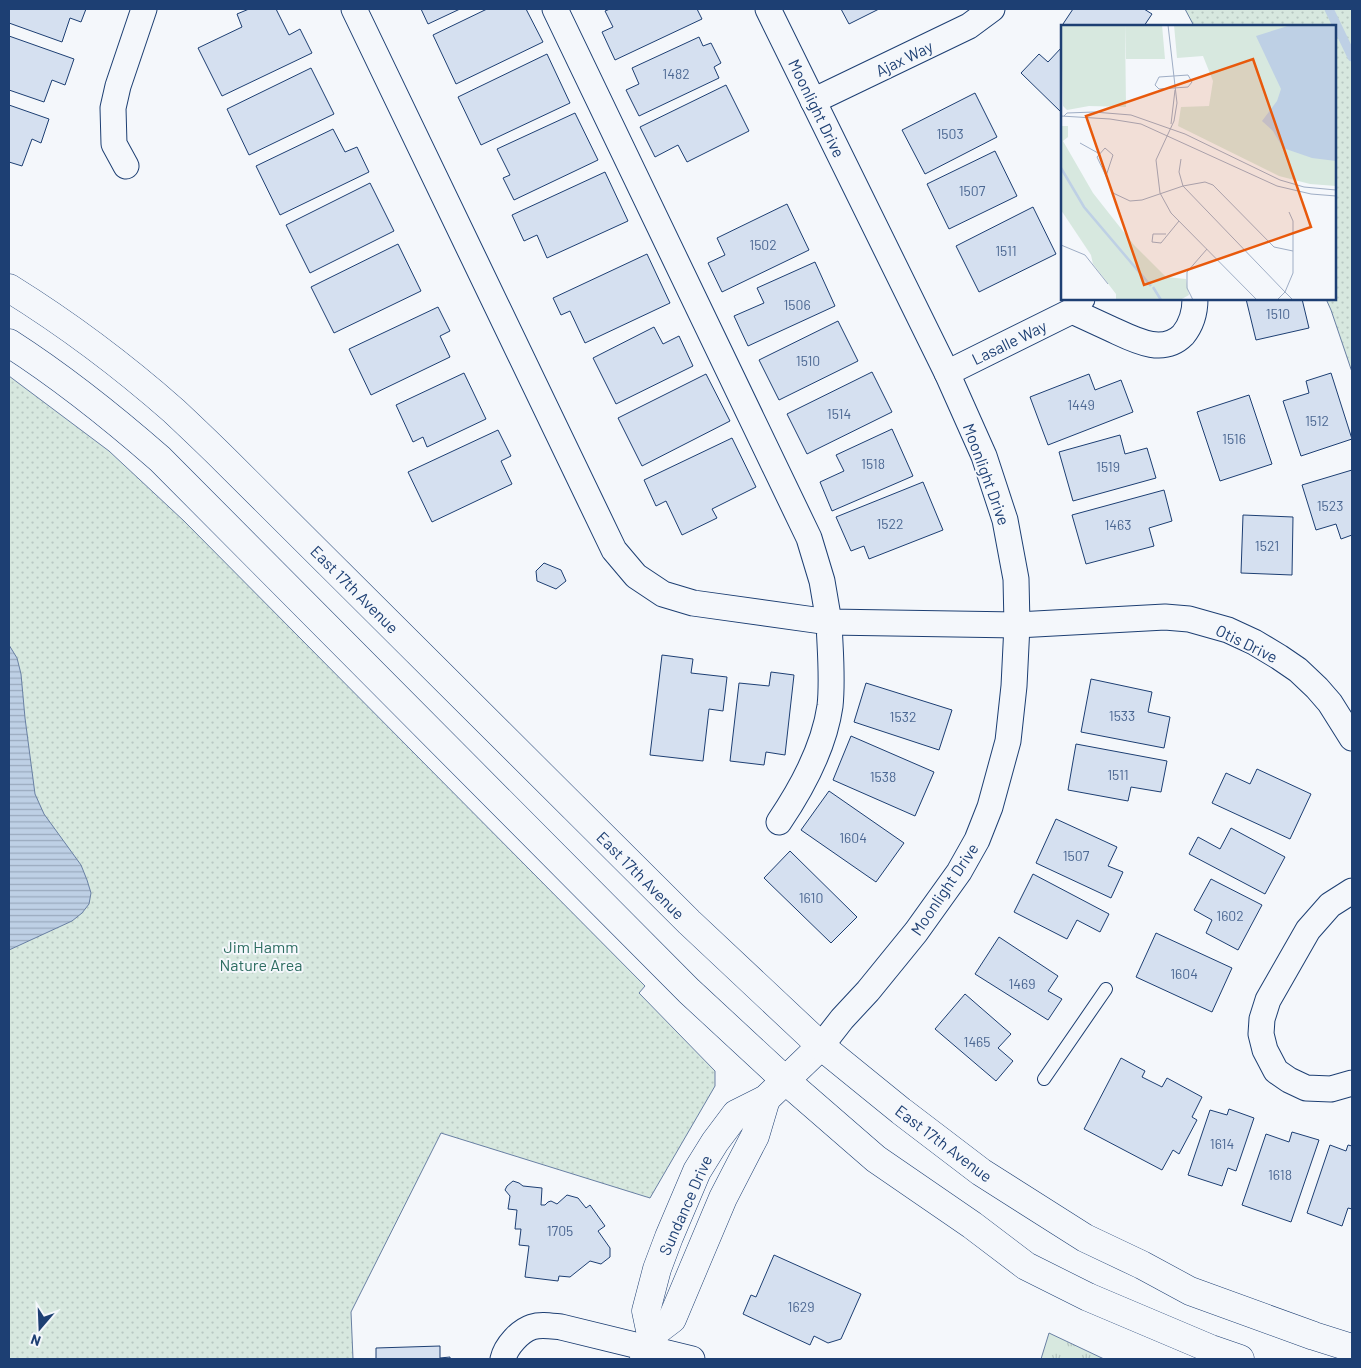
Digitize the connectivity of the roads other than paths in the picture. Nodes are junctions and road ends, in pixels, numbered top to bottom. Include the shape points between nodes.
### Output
1 (144, 9) edge
2 (354, 9) edge
3 (555, 9) edge
4 (768, 9) edge
5 (992, 9) edge
6 (814, 101) junction
7 (126, 166) dead end
8 (9, 288) edge
9 (1194, 300) edge
10 (1077, 305) edge
11 (9, 343) edge
12 (947, 373) junction
13 (829, 622) junction
14 (1017, 625) junction
15 (1352, 738) edge
16 (779, 822) dead end
17 (1352, 891) edge
18 (1106, 989) dead end
19 (821, 1046) junction
20 (1044, 1079) dead end
21 (785, 1080) junction
22 (1352, 1083) edge
23 (647, 1347) edge
24 (1352, 1348) edge
25 (503, 1359) edge
26 (692, 1359) edge
27 (1240, 1359) edge

1 - 7 street via 113,108 114,144
2 - 13 street, Otis Drive via 614,550 636,576 663,594 693,602
3 - 13 street via 809,538 822,581
4 - 6 street, Moonlight Drive
5 - 6 street, Ajax Way via 969,26
6 - 12 street, Moonlight Drive
8 - 19 main road, East 17th Avenue via 144,385 180,417 689,922
9 - 10 street via 1194,314 1185,332 1175,341 1161,345 1132,339
10 - 12 street, Lasalle Way
11 - 21 main road via 110,416 160,459 689,991
12 - 14 street, Moonlight Drive via 984,456 1006,520 1016,579
13 - 14 street, Otis Drive
13 - 16 street via 830,707 812,763 799,792
14 - 15 street, Otis Drive via 1165,617 1214,625 1254,642 1298,670 1330,703
14 - 19 street, Moonlight Drive via 1008,741 990,807 977,840 959,872 916,932
17 - 22 street via 1330,905 1308,930 1268,1000 1261,1034 1264,1050 1276,1071 1289,1080 1306,1088 1331,1089
18 - 20 lane
19 - 21 main road, Sundance Drive
19 - 24 main road, East 17th Avenue via 981,1172 1085,1238 1190,1291
21 - 23 main road, Sundance Drive via 766,1100 736,1114 697,1171 657,1269 646,1311
21 - 27 main road via 876,1159 1026,1266 1088,1298
23 - 25 street via 560,1327 540,1326 531,1327 512,1342
23 - 26 street

